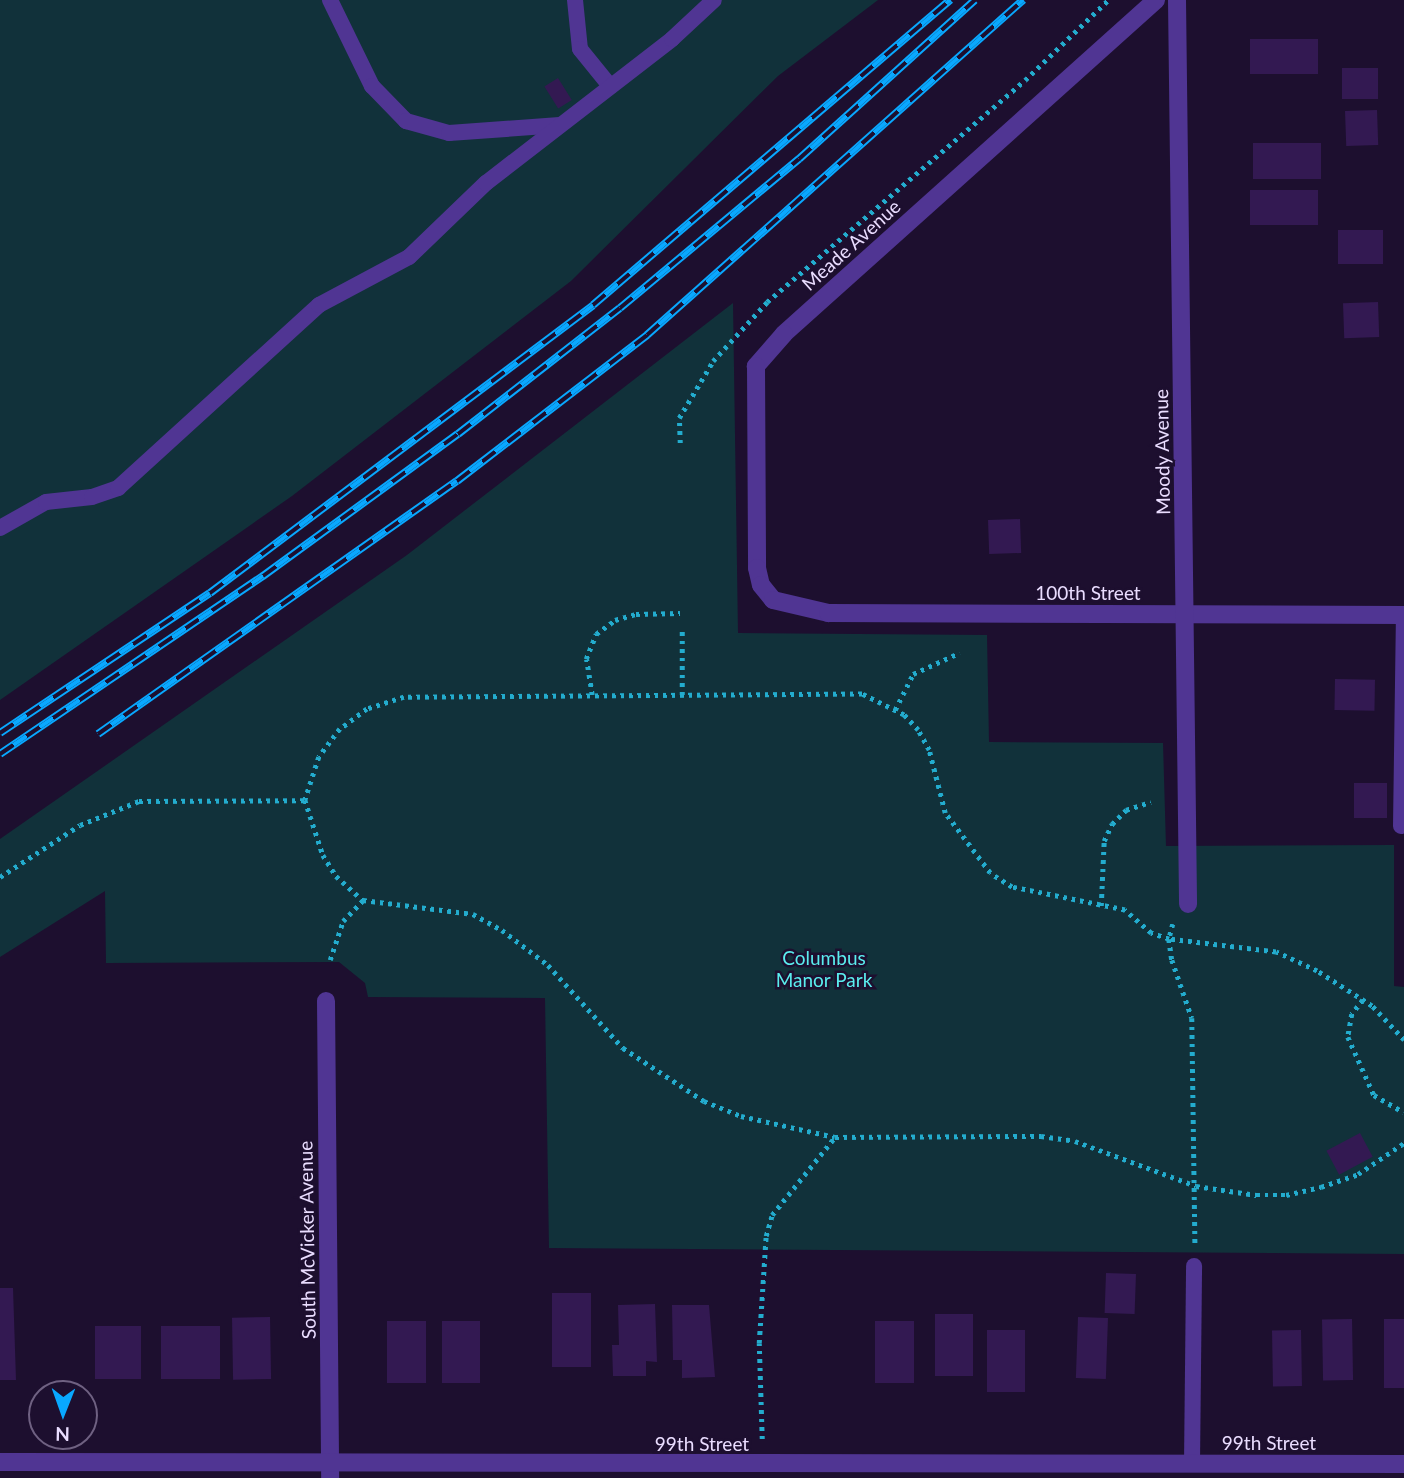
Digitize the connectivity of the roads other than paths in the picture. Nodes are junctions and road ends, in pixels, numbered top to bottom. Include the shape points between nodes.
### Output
1 (330, 0) edge
2 (575, 0) edge
3 (714, 0) edge
4 (1156, 0) edge
5 (1177, 0) edge
6 (610, 86) junction
7 (560, 125) junction
8 (0, 528) edge
9 (773, 600) joint
10 (1185, 614) junction
11 (1404, 615) edge
12 (1401, 827) dead end
13 (1188, 904) dead end
14 (326, 1001) dead end
15 (1194, 1266) dead end
16 (0, 1462) edge
17 (1404, 1464) edge
18 (763, 1471) edge
19 (1192, 1471) edge
20 (330, 1472) edge

1 - 7 lane via 372,86 406,121 449,133
2 - 6 lane via 580,49
3 - 6 lane
4 - 9 street, Meade Avenue via 785,334 756,366 757,568
5 - 10 street, Moody Avenue
6 - 7 lane
7 - 8 lane via 486,183 409,257 319,305 118,488 92,497 46,502
9 - 10 street, 100th Street via 828,613
10 - 11 street, 100th Street
10 - 13 street, Moody Avenue
11 - 12 lane
14 - 20 street, South McVicker Avenue
15 - 19 lane
16 - 20 street, 99th Street
17 - 19 street, 99th Street
18 - 19 street, 99th Street
18 - 20 street, 99th Street

